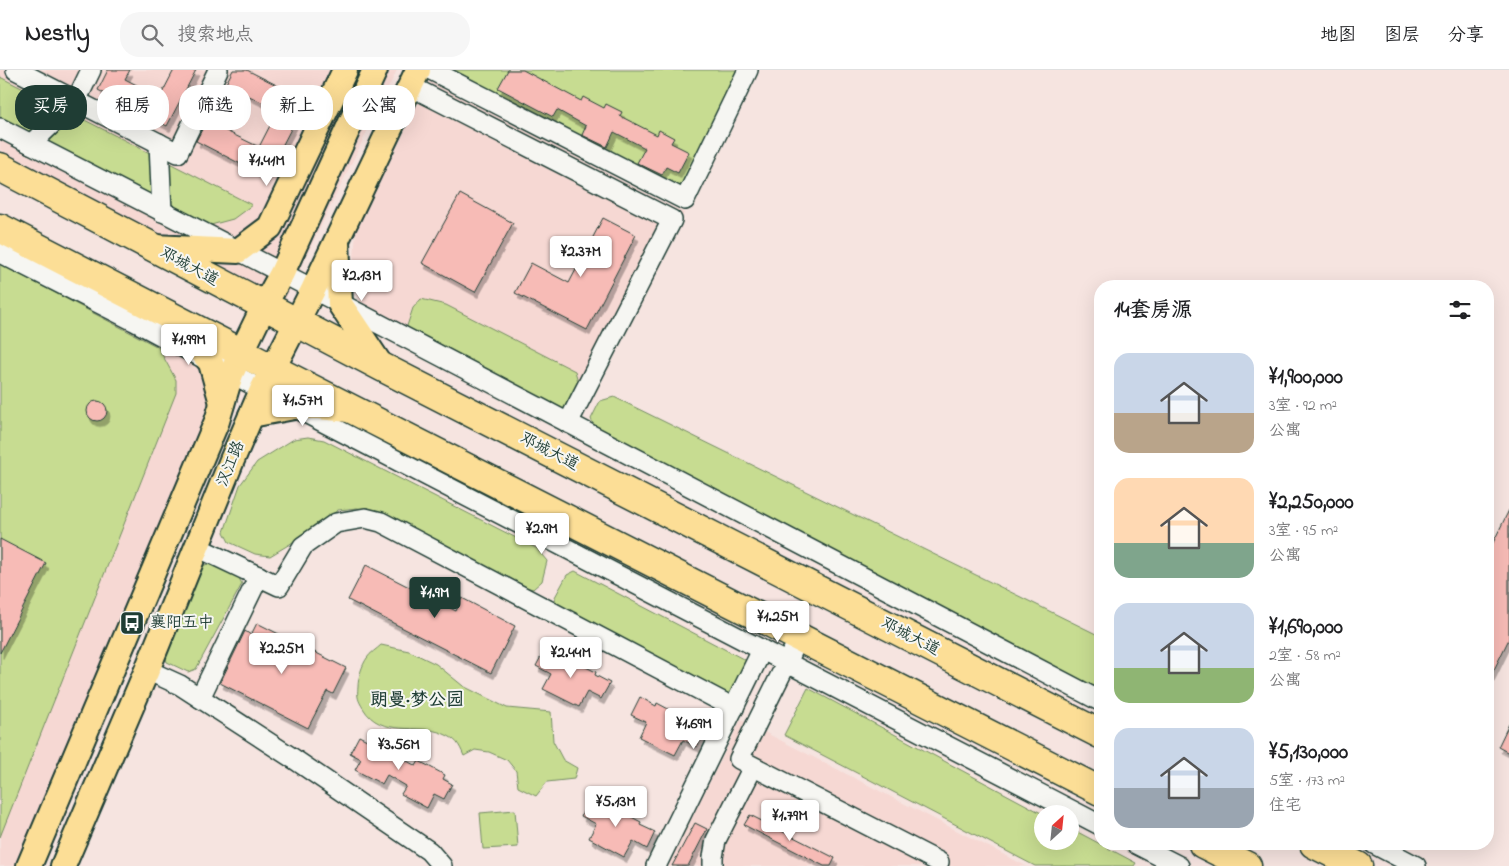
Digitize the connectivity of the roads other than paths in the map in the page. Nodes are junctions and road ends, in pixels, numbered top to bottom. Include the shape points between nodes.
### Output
1 (16, 70) edge
2 (92, 70) edge
3 (218, 70) edge
4 (345, 70) edge
5 (375, 70) edge
6 (431, 70) edge
7 (748, 70) edge
8 (414, 78) edge
9 (45, 85) edge
10 (84, 85) edge
11 (87, 107) edge
12 (0, 128) edge
13 (46, 130) edge
14 (159, 143) junction
15 (31, 144) junction
16 (0, 167) edge
17 (162, 212) junction
18 (0, 228) edge
19 (337, 240) junction
20 (151, 247) junction
21 (238, 251) junction
22 (0, 253) edge
23 (282, 273) junction
24 (313, 290) junction
25 (340, 304) junction
26 (264, 306) junction
27 (157, 317) junction
28 (296, 322) junction
29 (228, 363) junction
30 (382, 367) junction
31 (267, 380) junction
32 (294, 407) junction
33 (355, 411) junction
34 (251, 415) junction
35 (568, 423) junction
36 (197, 547) junction
37 (259, 576) junction
38 (799, 638) junction
39 (762, 650) junction
40 (787, 663) junction
41 (147, 670) junction
42 (200, 698) junction
43 (1094, 698) edge
44 (734, 708) junction
45 (1094, 731) edge
46 (753, 767) junction
47 (1094, 788) edge
48 (1094, 822) edge
49 (1148, 850) edge
50 (1215, 850) edge
51 (1326, 850) edge
52 (1385, 850) edge
53 (938, 862) dead end
54 (29, 866) edge
55 (63, 866) edge
56 (442, 866) edge
57 (656, 866) edge
58 (713, 866) edge
59 (1179, 866) edge
60 (1247, 866) edge
61 (1358, 866) edge
62 (1416, 866) edge

1 - 9 street
2 - 10 street
3 - 14 street via 178,153
4 - 21 main road via 270,227
5 - 23 main road, 汉江路
6 - 7 street via 685,200
8 - 19 main road, 汉江路
8 - 35 street via 672,220
11 - 14 street
12 - 15 street
13 - 15 street
14 - 17 street
15 - 17 street
16 - 20 highway, 邓城大道
17 - 21 street
18 - 27 highway
19 - 24 main road, 汉江路
19 - 25 main road
20 - 21 main road
20 - 26 highway, 邓城大道
21 - 23 street
22 - 27 street
23 - 24 street
23 - 26 main road, 汉江路
24 - 25 street
24 - 28 main road, 汉江路
25 - 30 main road
25 - 35 street
26 - 28 highway, 邓城大道
26 - 29 main road, 汉江路
27 - 29 highway
28 - 30 highway, 邓城大道
28 - 31 main road, 汉江路
29 - 31 highway
29 - 54 main road, 汉江路 via 217,420
30 - 45 highway, 邓城大道
31 - 32 street
31 - 33 highway
31 - 34 main road, 汉江路
32 - 33 main road
32 - 34 main road
32 - 39 street
33 - 38 highway
34 - 36 main road, 汉江路
35 - 43 street
36 - 37 street
36 - 41 main road, 汉江路
37 - 42 street
37 - 44 street via 279,586 304,546 336,523 365,518 381,522
38 - 40 street
38 - 47 highway
39 - 40 street
39 - 44 street
40 - 46 street via 738,759
40 - 48 street
41 - 42 street
41 - 55 main road, 汉江路
42 - 56 street via 428,851
44 - 57 street
46 - 53 street
46 - 58 street via 716,840
49 - 59 street
50 - 60 highway
51 - 61 highway
52 - 62 street

